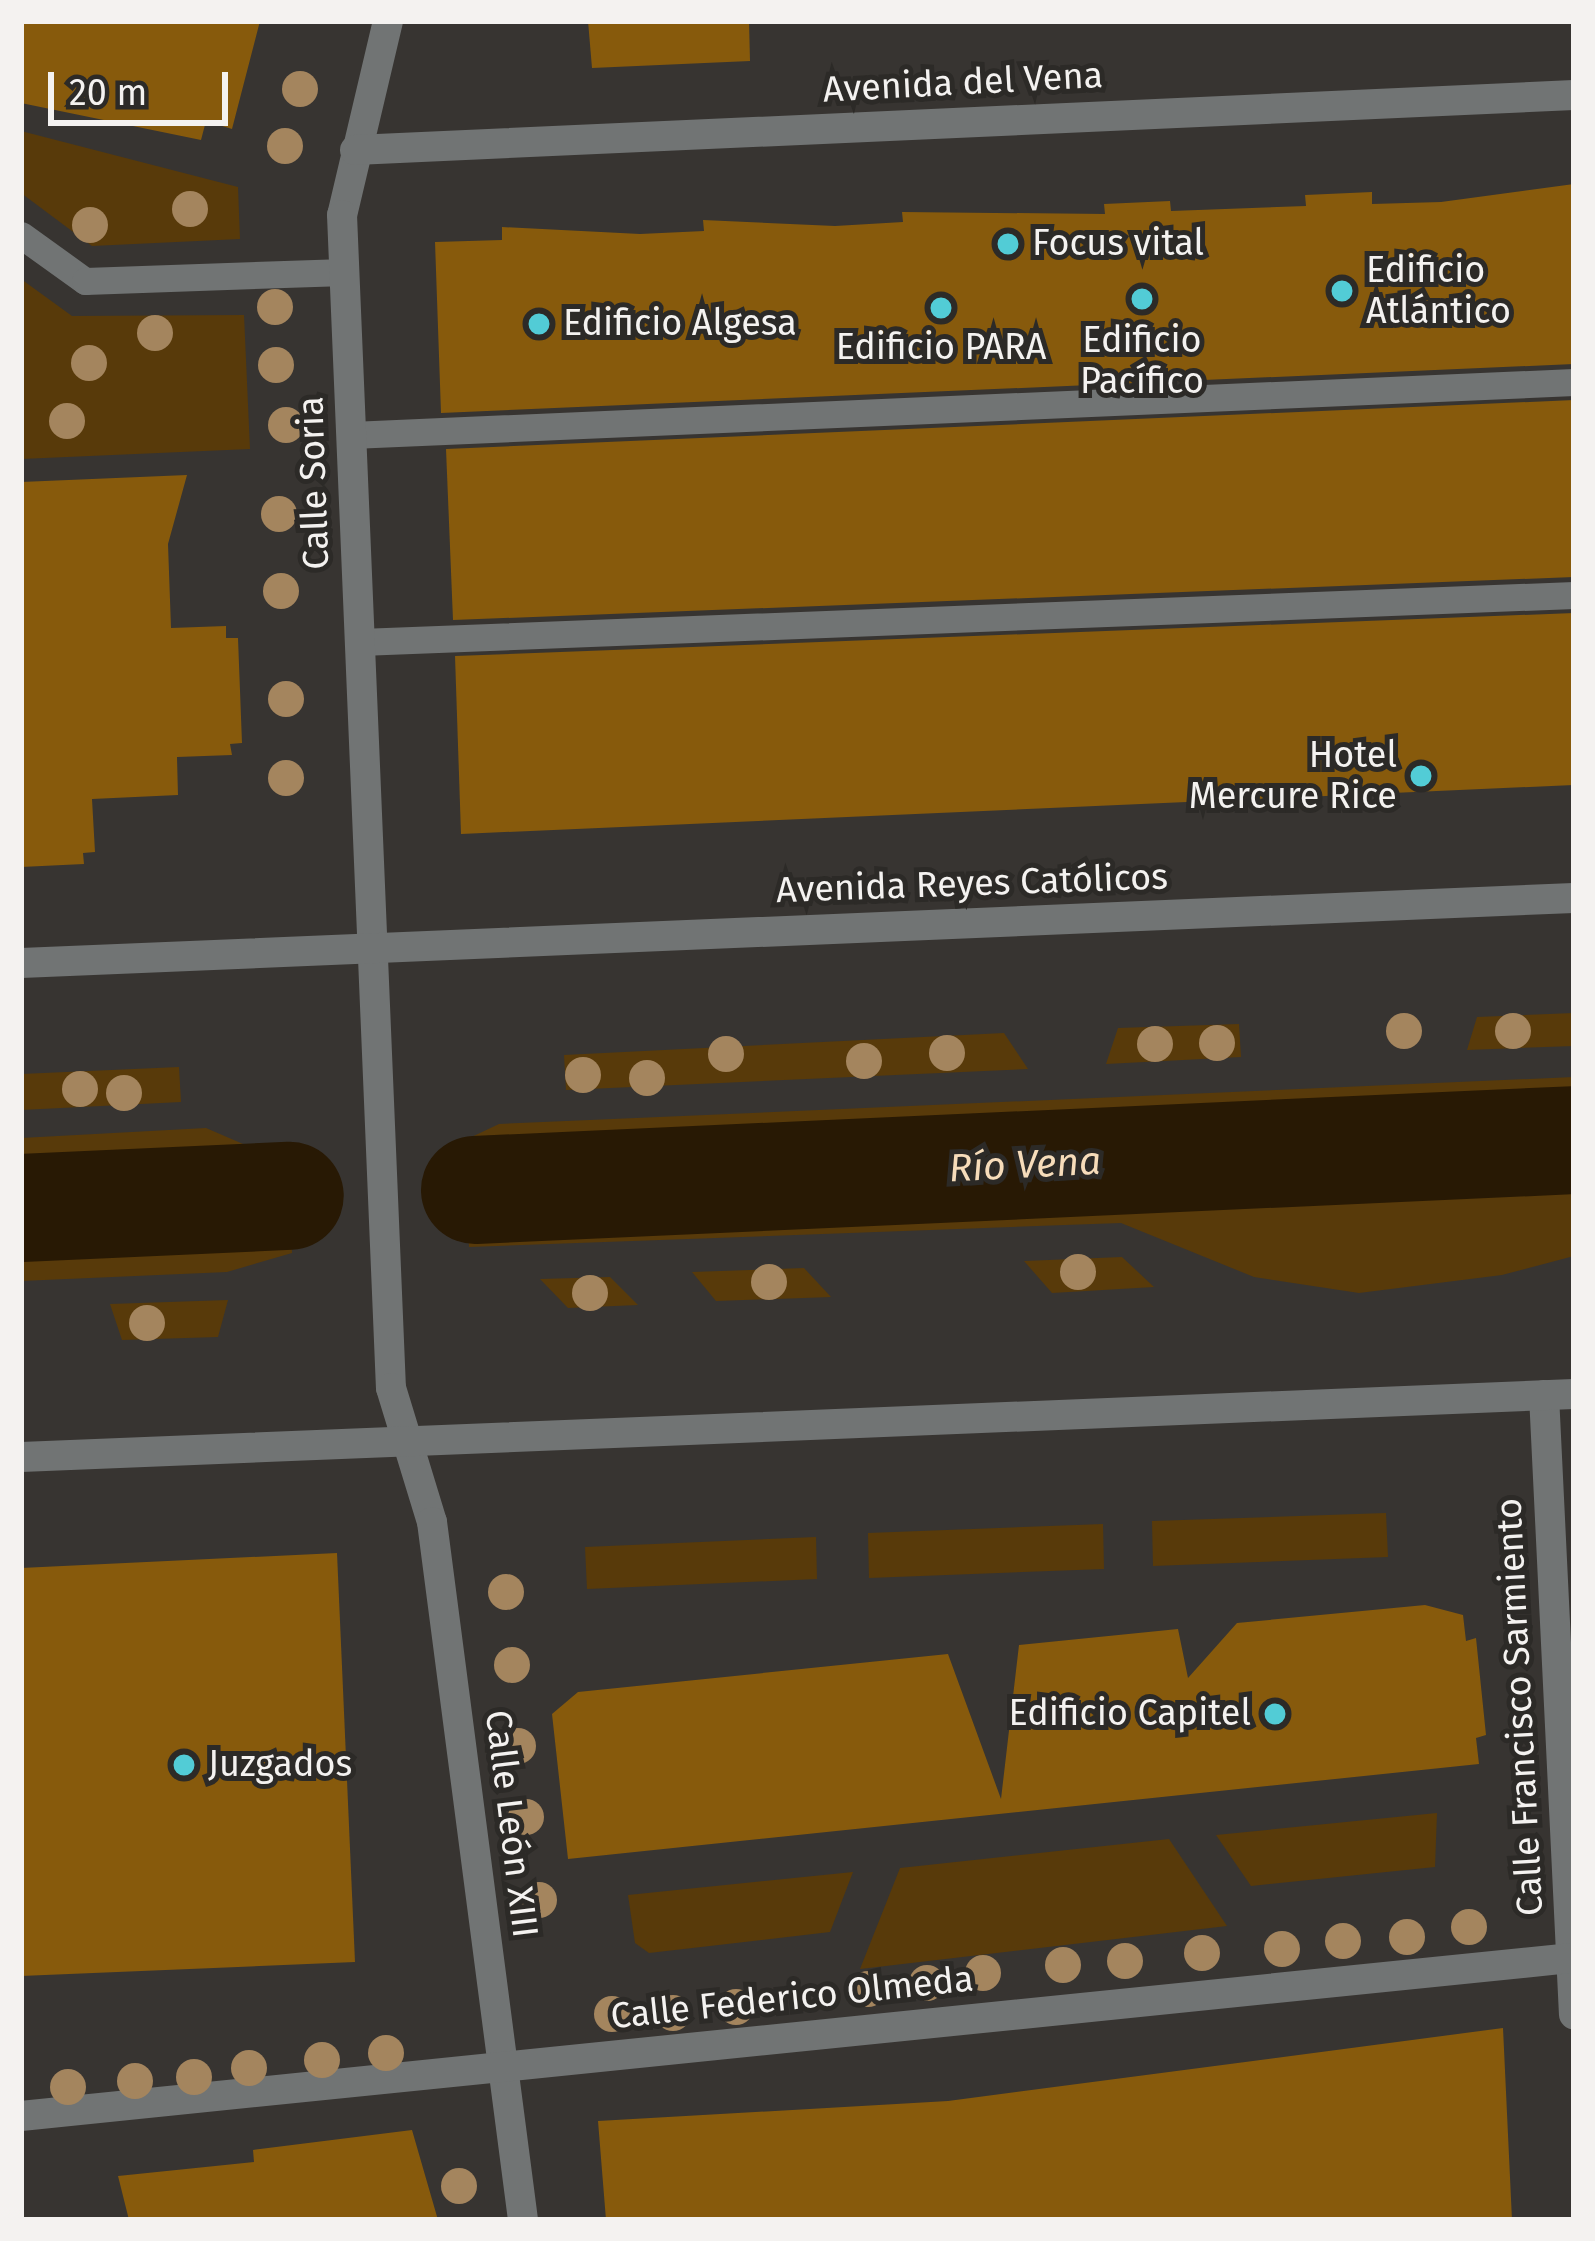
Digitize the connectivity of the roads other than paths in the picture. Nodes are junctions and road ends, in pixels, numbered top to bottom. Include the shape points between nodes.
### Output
1 (388, 21) edge
2 (1574, 94) edge
3 (355, 150) junction
4 (21, 235) edge
5 (345, 272) junction
6 (1574, 382) edge
7 (351, 435) junction
8 (1574, 595) edge
9 (360, 642) junction
10 (1574, 898) edge
11 (373, 948) junction
12 (21, 963) edge
13 (1559, 1394) edge
14 (414, 1440) junction
15 (21, 1457) edge
16 (1572, 1958) edge
17 (1574, 2014) edge
18 (503, 2067) junction
19 (21, 2116) edge
20 (524, 2220) edge

1 - 3 street, Calle Soria
2 - 3 street, Avenida del Vena
3 - 5 street, Calle Soria via 344,200
4 - 5 lane via 85,281
5 - 7 street, Calle Soria
6 - 7 lane
7 - 9 street, Calle Soria
8 - 9 lane
9 - 11 street, Calle Soria
10 - 11 street, Avenida Reyes Católicos
11 - 12 street, Avenida Reyes Católicos
11 - 14 street via 391,1388
13 - 14 street
13 - 16 street, Calle Francisco Sarmiento
14 - 15 street
14 - 18 street, Calle León XIII
16 - 17 street, Calle Francisco Sarmiento
16 - 18 street, Calle Federico Olmeda
18 - 19 street, Calle Federico Olmeda
18 - 20 street, Calle León XIII

